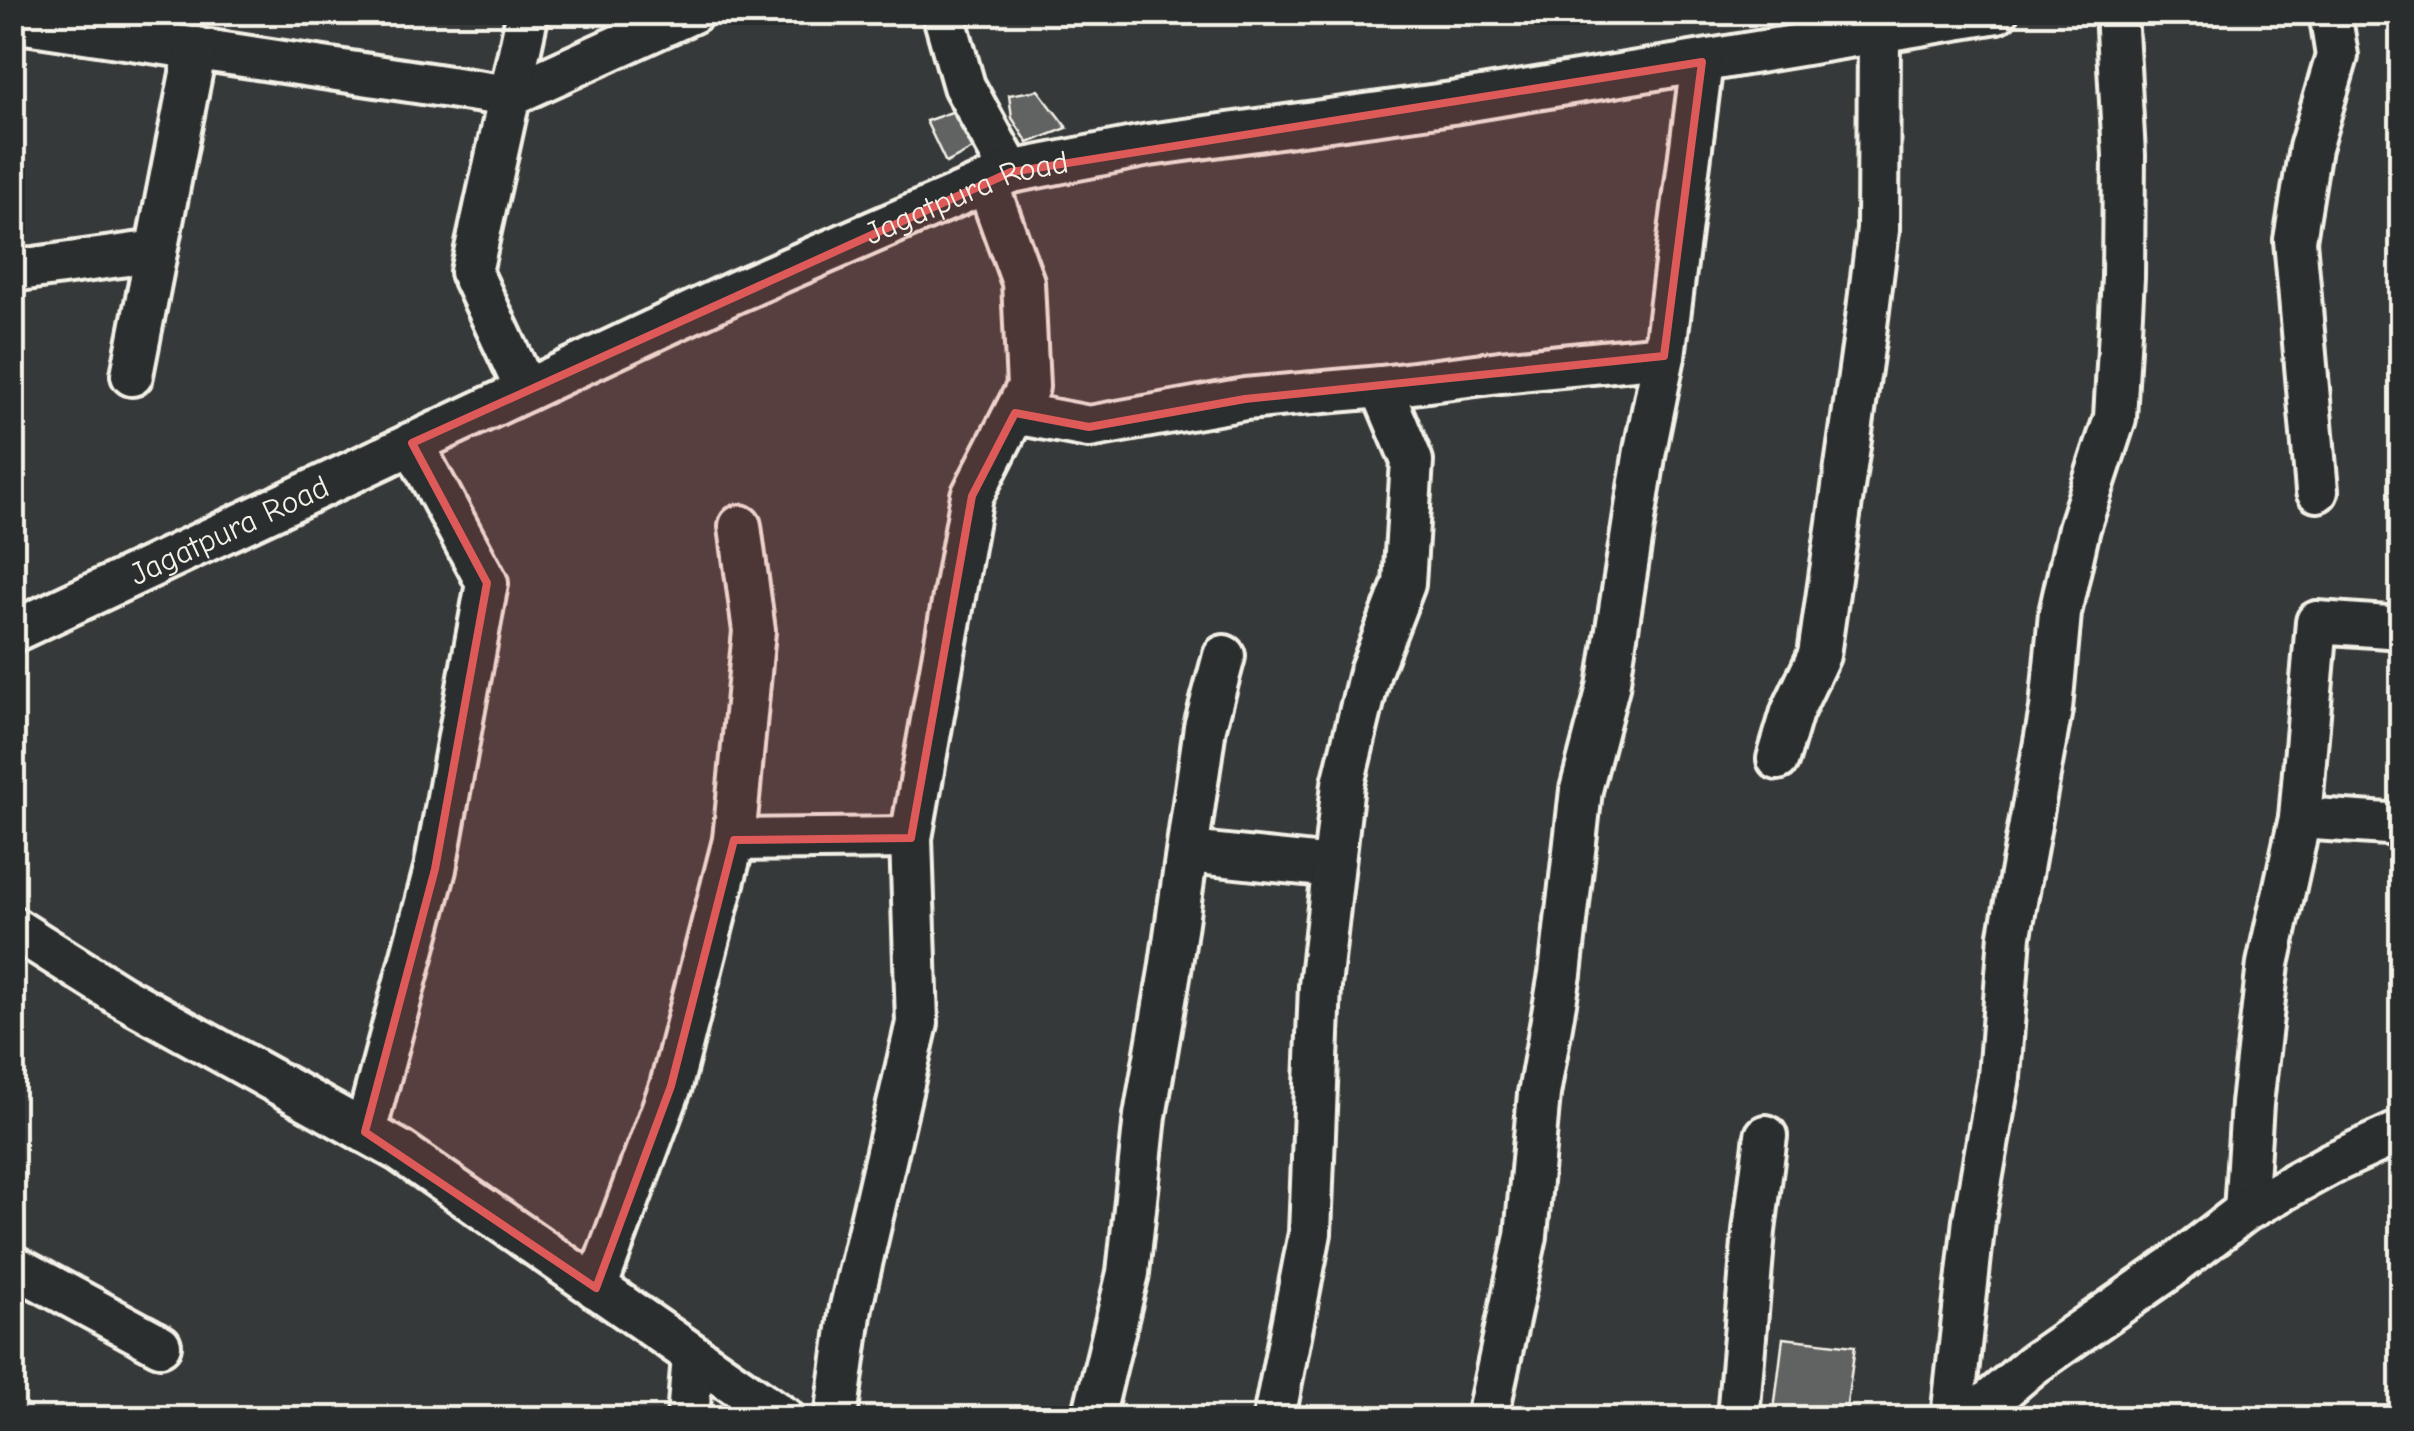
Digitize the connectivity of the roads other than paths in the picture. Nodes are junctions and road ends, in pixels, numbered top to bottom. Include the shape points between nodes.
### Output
1 (528, 12) edge
2 (694, 12) edge
3 (943, 12) edge
4 (1997, 12) edge
5 (2116, 12) edge
6 (2330, 12) edge
7 (12, 21) edge
8 (1879, 32) junction
9 (196, 48) junction
10 (1702, 62) junction
11 (509, 96) junction
12 (999, 178) junction
13 (156, 250) junction
14 (12, 270) edge
15 (1664, 356) junction
16 (132, 375) dead end
17 (1381, 387) junction
18 (526, 390) junction
19 (1015, 413) junction
20 (412, 444) junction
21 (2317, 491) dead end
22 (740, 526) dead end
23 (2402, 628) edge
24 (12, 632) edge
25 (1224, 656) dead end
26 (1778, 759) dead end
27 (2300, 818) junction
28 (2402, 825) edge
29 (911, 838) junction
30 (734, 840) junction
31 (1188, 852) junction
32 (1333, 866) junction
33 (12, 926) edge
34 (2402, 1131) edge
35 (366, 1132) junction
36 (1766, 1136) dead end
37 (2244, 1212) junction
38 (12, 1265) edge
39 (596, 1288) junction
40 (160, 1345) dead end
41 (693, 1356) junction
42 (688, 1418) edge
43 (784, 1418) edge
44 (836, 1418) edge
45 (1093, 1418) edge
46 (1274, 1418) edge
47 (1488, 1418) edge
48 (1738, 1418) edge
49 (1952, 1418) edge
50 (1970, 1418) edge

1 - 11 street
2 - 11 street
3 - 12 street
4 - 8 street, Jagatpura Road
5 - 49 street via 2124,155 2115,418 2060,614 2051,708 2010,935 2000,1077 1974,1220
6 - 21 street via 2337,56 2310,148 2295,240
7 - 9 street
8 - 10 street, Jagatpura Road
8 - 26 street via 1878,230 1865,334 1819,655
9 - 11 street
9 - 13 street
10 - 12 street, Jagatpura Road via 1150,145
10 - 15 street
11 - 18 street via 471,272
12 - 18 street, Jagatpura Road
12 - 19 street via 1023,282 1028,387
13 - 14 street
13 - 16 street
15 - 17 street
15 - 47 street via 1608,687 1582,790 1526,1236
17 - 19 street via 1245,398 1090,427
17 - 32 street via 1412,462 1404,584 1370,672 1343,784
18 - 20 street, Jagatpura Road
19 - 29 street via 972,496
20 - 24 street, Jagatpura Road
20 - 35 street via 487,583 435,869
22 - 30 street via 754,631
23 - 27 street via 2317,622
25 - 31 street via 1205,727
27 - 28 street
27 - 37 street via 2268,964
29 - 30 street
29 - 44 street via 917,1022 852,1307
30 - 39 street via 671,1086
31 - 32 street
31 - 45 street via 1145,1116 1128,1273
32 - 46 street via 1320,986 1310,1233
33 - 35 street via 121,996
34 - 37 street
35 - 39 street
36 - 48 street
37 - 50 street
38 - 40 street
39 - 41 street
41 - 42 street
41 - 43 street

